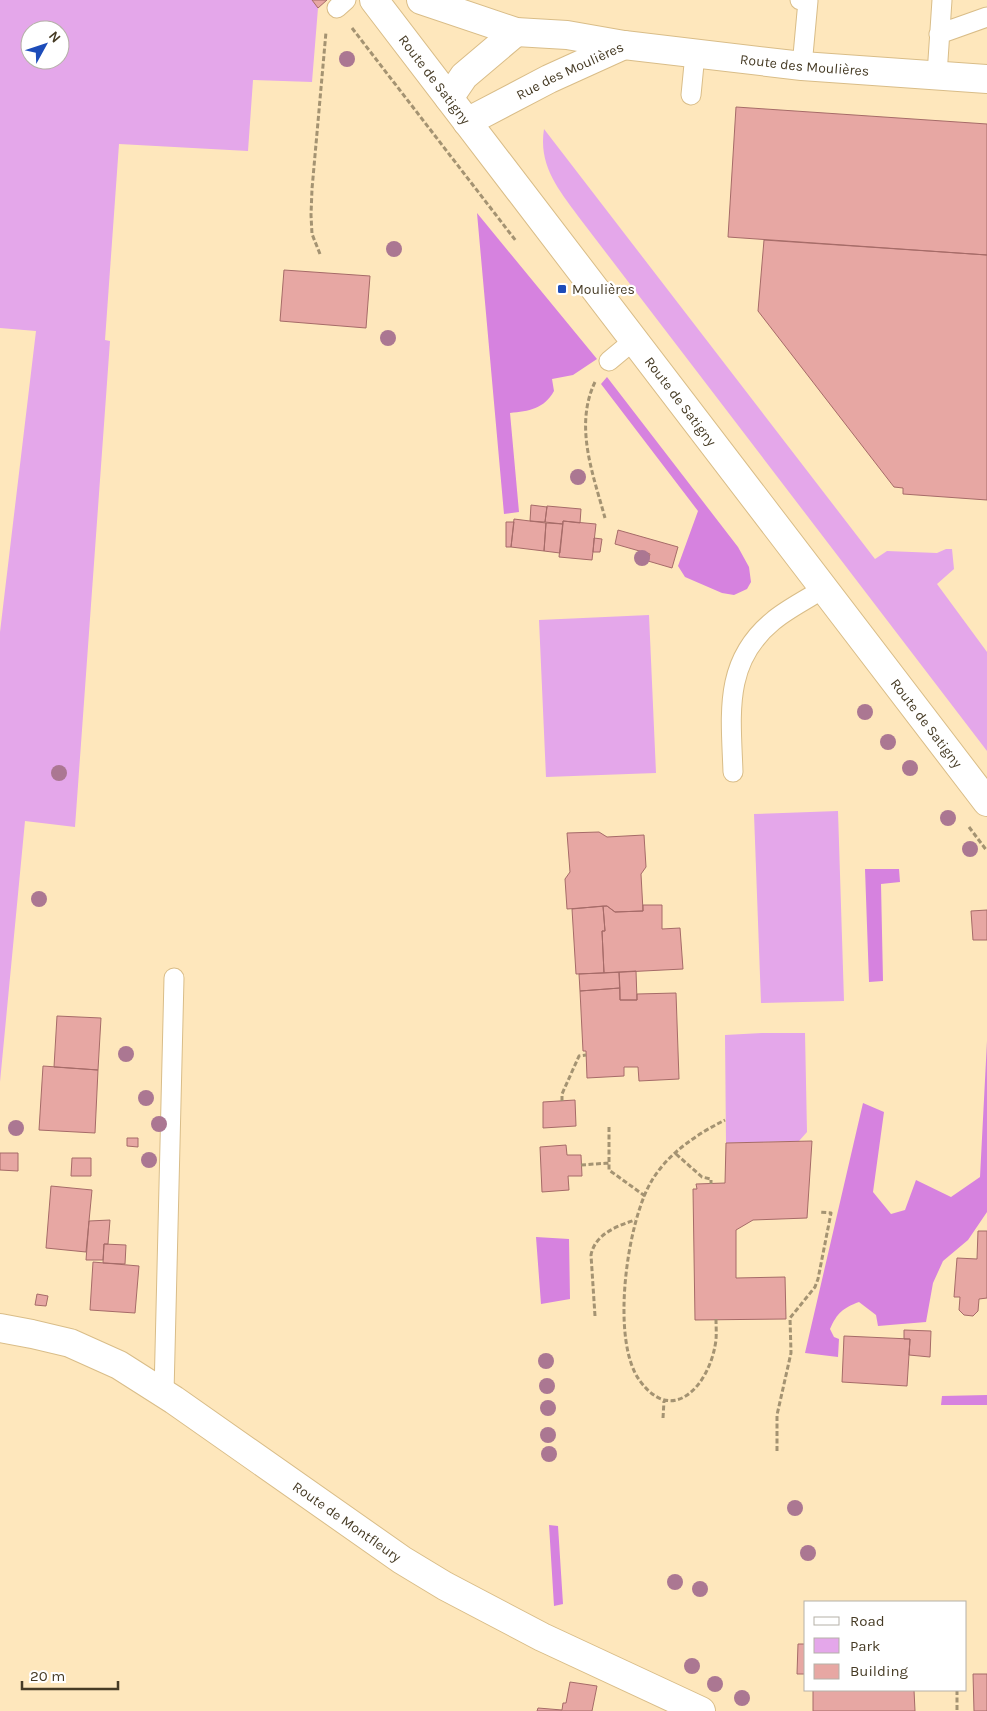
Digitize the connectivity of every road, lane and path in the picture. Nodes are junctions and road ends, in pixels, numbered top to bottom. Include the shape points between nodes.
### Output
1 (374, 0) edge
2 (421, 0) edge
3 (800, 0) edge
4 (942, 0) edge
5 (987, 17) edge
6 (516, 32) junction
7 (940, 34) junction
8 (324, 38) dead end
9 (624, 45) junction
10 (696, 54) junction
11 (802, 66) junction
12 (937, 75) junction
13 (987, 79) edge
14 (691, 95) dead end
15 (448, 98) junction
16 (467, 122) junction
17 (320, 254) dead end
18 (633, 341) junction
19 (609, 361) dead end
20 (593, 385) dead end
21 (605, 518) dead end
22 (824, 588) junction
23 (733, 772) dead end
24 (987, 802) edge
25 (174, 978) dead end
26 (586, 1055) dead end
27 (562, 1101) dead end
28 (726, 1120) dead end
29 (609, 1127) dead end
30 (676, 1154) junction
31 (609, 1163) junction
32 (581, 1165) dead end
33 (711, 1184) dead end
34 (644, 1196) junction
35 (819, 1212) dead end
36 (636, 1220) junction
37 (595, 1316) dead end
38 (716, 1319) dead end
39 (0, 1328) edge
40 (164, 1393) junction
41 (664, 1401) junction
42 (663, 1418) dead end
43 (777, 1451) dead end
44 (957, 1691) edge
45 (701, 1711) edge
46 (957, 1711) edge

1 - 15 street, Route de Satigny
2 - 6 street
3 - 11 lane via 808,1
4 - 7 lane
5 - 7 lane
6 - 9 street, Rue des Moulières via 567,34
6 - 15 street via 464,76
7 - 12 lane
8 - 17 path via 311,215 312,234
9 - 10 street, Route des Moulières
9 - 16 street, Rue des Moulières
10 - 11 street, Route des Moulières
10 - 14 lane
11 - 12 street, Route des Moulières
12 - 13 street, Route des Moulières
15 - 16 street, Route de Satigny
16 - 18 street, Route de Satigny
18 - 19 lane
18 - 22 street, Route de Satigny
20 - 21 path via 585,433
22 - 23 lane via 773,621 746,651 734,682
22 - 24 street, Route de Satigny
25 - 40 lane
26 - 27 path via 578,1056
28 - 30 path via 691,1139
29 - 31 path
30 - 33 path via 702,1177 711,1179
30 - 34 path via 656,1174
31 - 32 path
31 - 34 path via 609,1170
34 - 36 path
35 - 43 path via 831,1213 815,1287 790,1318 791,1353 777,1415
36 - 37 path via 608,1231 592,1249
36 - 41 path via 624,1295 627,1347 640,1382
38 - 41 path via 716,1345 702,1380 689,1394
39 - 40 street, Route de Montfleury via 70,1343 119,1365
40 - 45 street, Route de Montfleury via 402,1560 445,1586 542,1637
41 - 42 path
44 - 46 path

